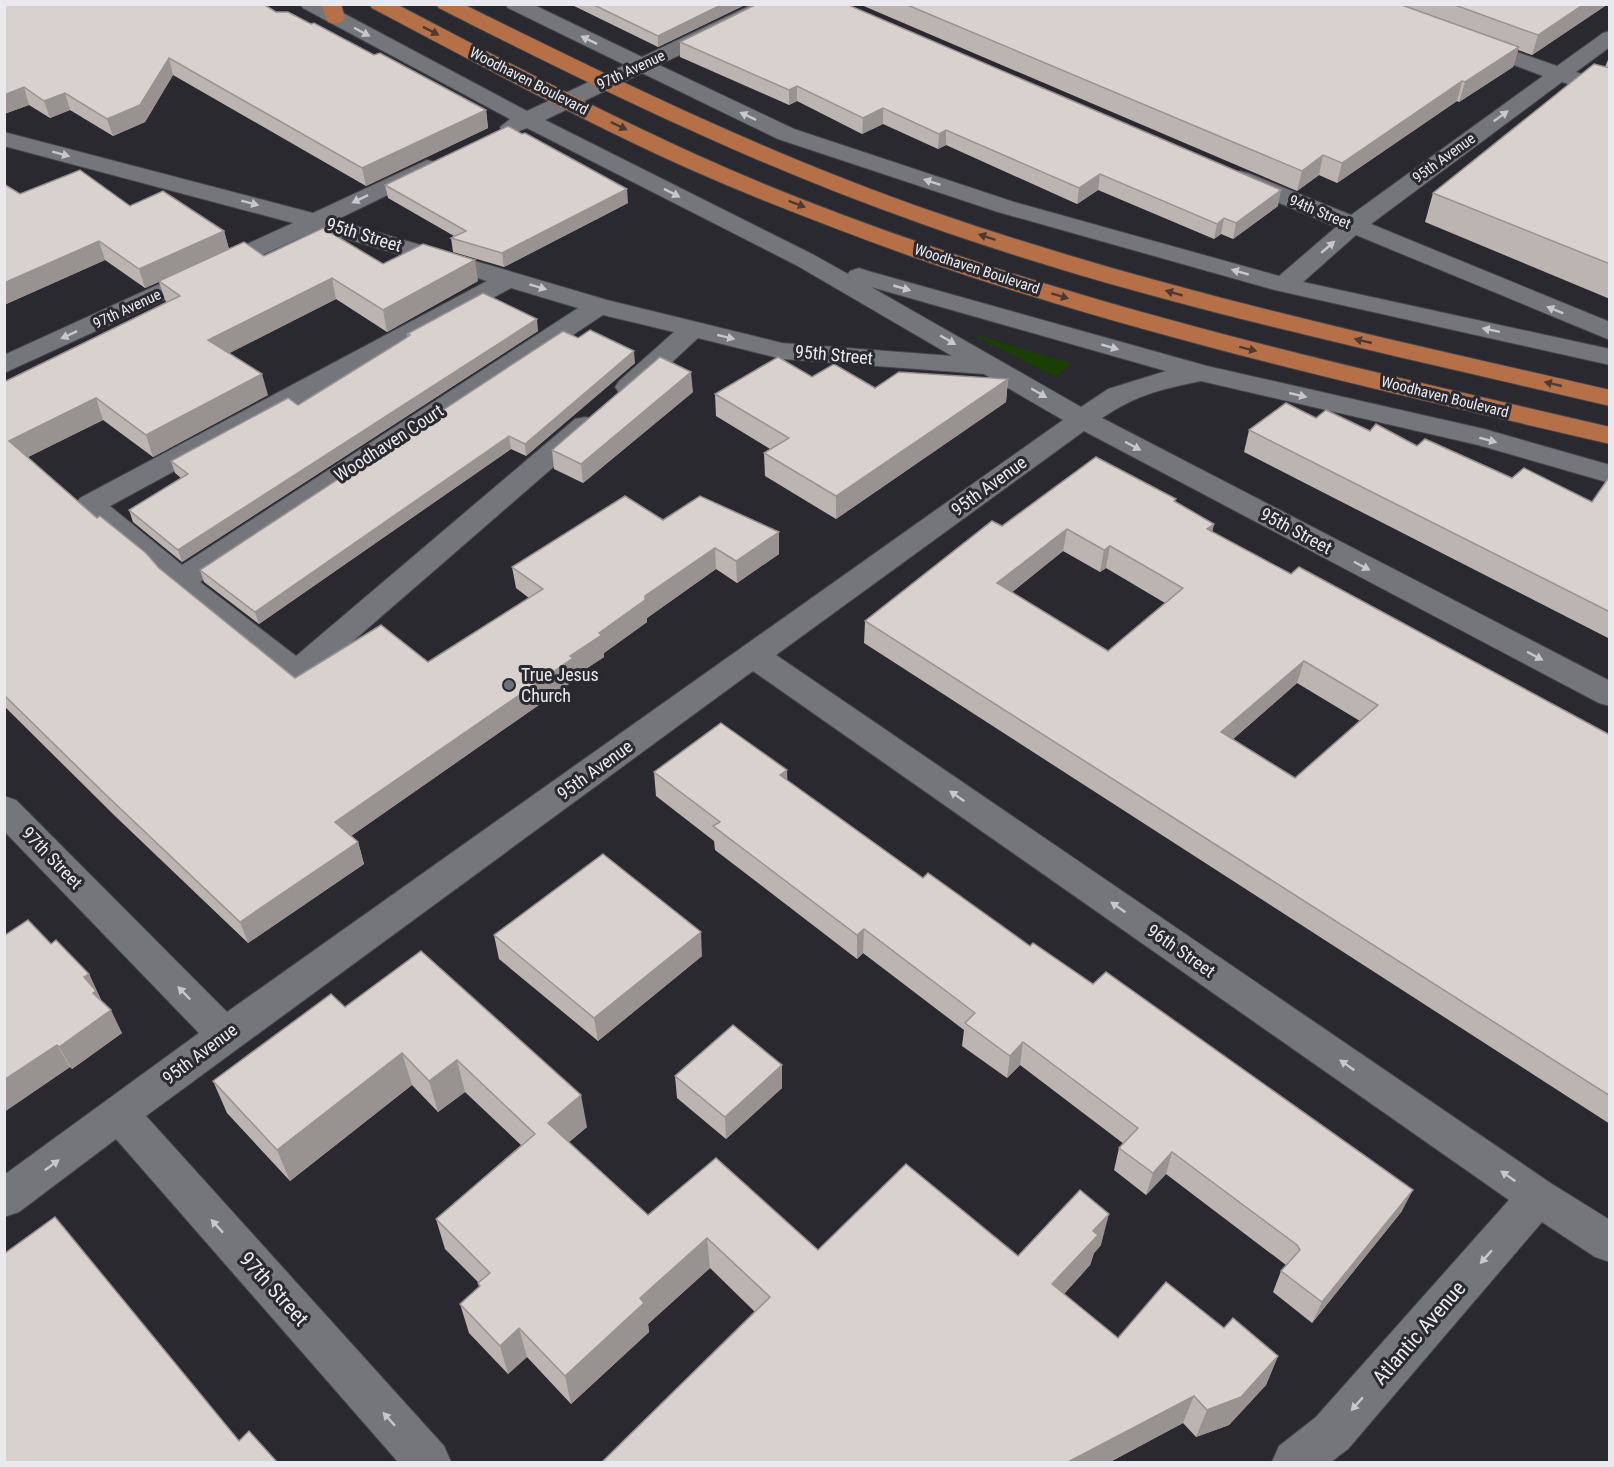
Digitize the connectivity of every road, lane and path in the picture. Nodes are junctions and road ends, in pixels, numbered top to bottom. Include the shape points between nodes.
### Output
1 (310, 4) edge
2 (379, 4) edge
3 (446, 4) edge
4 (515, 4) edge
5 (770, 4) edge
6 (333, 11) edge
7 (1451, 36) edge
8 (1610, 37) edge
9 (641, 66) junction
10 (1558, 74) junction
11 (602, 82) junction
12 (1610, 92) edge
13 (566, 100) junction
14 (526, 119) junction
15 (494, 135) edge
16 (4, 139) edge
17 (451, 155) edge
18 (1223, 171) edge
19 (316, 221) junction
20 (1352, 226) junction
21 (805, 260) junction
22 (509, 279) junction
23 (1284, 285) junction
24 (599, 306) junction
25 (693, 329) junction
26 (1610, 332) edge
27 (1610, 357) edge
28 (4, 365) edge
29 (995, 368) junction
30 (1201, 373) junction
31 (1610, 398) edge
32 (1082, 419) junction
33 (1610, 436) edge
34 (1610, 474) edge
35 (179, 581) junction
36 (754, 656) junction
37 (1610, 695) edge
38 (4, 809) edge
39 (225, 1035) junction
40 (120, 1115) junction
41 (1538, 1197) junction
42 (4, 1199) edge
43 (1610, 1243) edge
44 (428, 1462) edge
45 (1295, 1462) edge

1 - 6 street, Woodhaven Boulevard
2 -> 13 main road, Woodhaven Boulevard
3 - 11 main road, Woodhaven Boulevard
9 -> 4 street
5 - 9 street, 97th Avenue
6 -> 14 street, Woodhaven Boulevard
7 - 10 street
8 - 10 street, 95th Avenue
9 - 11 street, 97th Avenue
23 -> 9 street via 1006,207 786,134
10 - 12 street
20 -> 10 street, 95th Avenue
11 - 13 street, 97th Avenue
31 -> 11 main road, Woodhaven Boulevard via 1251,315 1031,252 800,170
13 - 14 street, 97th Avenue
13 -> 33 main road, Woodhaven Boulevard via 661,147 769,193 1015,282 1198,337
14 - 15 street, 97th Avenue
14 -> 21 street, Woodhaven Boulevard
16 -> 19 street, 95th Street
17 -> 19 street, 97th Avenue
18 - 20 street, 94th Street
19 - 22 street, 95th Street
19 -> 28 street, 97th Avenue
23 -> 20 street, 95th Avenue
26 -> 20 street, 94th Street
21 -> 29 street, Woodhaven Boulevard
21 -> 30 street, Woodhaven Boulevard
22 -> 24 street, 95th Street
22 - 35 street via 90,505
27 -> 23 street
24 - 25 street, 95th Street
24 - 35 street, Woodhaven Court
25 -> 29 street, 95th Street via 782,351
25 - 35 street via 297,673
29 -> 32 street, 95th Street
30 - 32 street, 95th Avenue via 1119,395
30 -> 34 street, Woodhaven Boulevard via 1484,438
32 - 36 street, 95th Avenue
32 -> 37 street, 95th Street
36 - 39 street, 95th Avenue
41 -> 36 street, 96th Street
39 -> 38 street, 97th Street
39 - 40 street, 95th Avenue
42 -> 40 street, 95th Avenue
44 -> 40 street, 97th Street
41 - 43 street, 96th Street
41 -> 45 street, Atlantic Avenue via 1332,1433

